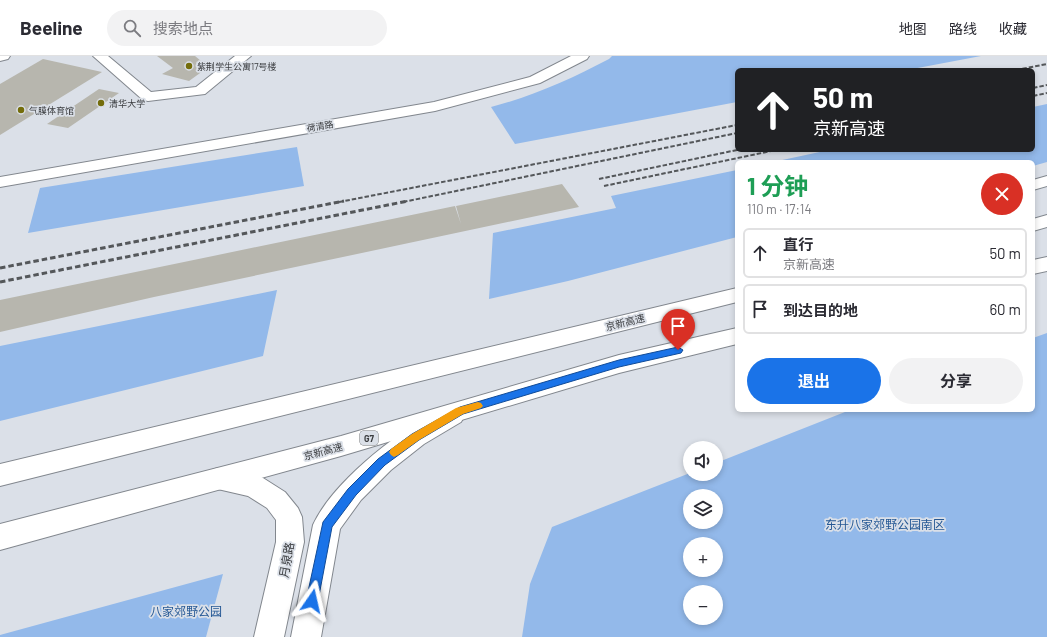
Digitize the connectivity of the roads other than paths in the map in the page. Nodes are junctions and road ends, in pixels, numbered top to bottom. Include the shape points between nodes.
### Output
1 (100, 56) edge
2 (244, 56) edge
3 (582, 56) edge
4 (0, 168) edge
5 (52, 173) junction
6 (1047, 181) edge
7 (0, 182) edge
8 (1035, 184) edge
9 (1047, 222) edge
10 (1035, 225) edge
11 (1047, 264) edge
12 (1035, 267) edge
13 (735, 286) edge
14 (735, 295) edge
15 (642, 318) junction
16 (735, 336) edge
17 (460, 411) junction
18 (0, 475) edge
19 (218, 479) junction
20 (0, 537) edge
21 (269, 637) edge
22 (306, 637) edge

1 - 2 main road via 148,97 200,91
3 - 5 main road, 荷清路 via 535,80 435,106
4 - 5 main road, 荷清路
5 - 7 main road, 荷清路
6 - 8 main road
9 - 10 main road
11 - 12 main road
13 - 15 main road
14 - 15 main road, 京新高速
15 - 18 main road, 京新高速
16 - 17 main road, 京新高速 / G7 via 619,364
17 - 19 main road, 京新高速 / G7
17 - 22 main road via 415,437 382,462 352,492 327,525
19 - 20 main road, 京新高速 / G7
19 - 21 main road, 月泉路 via 254,486 276,500 289,517 290,542

